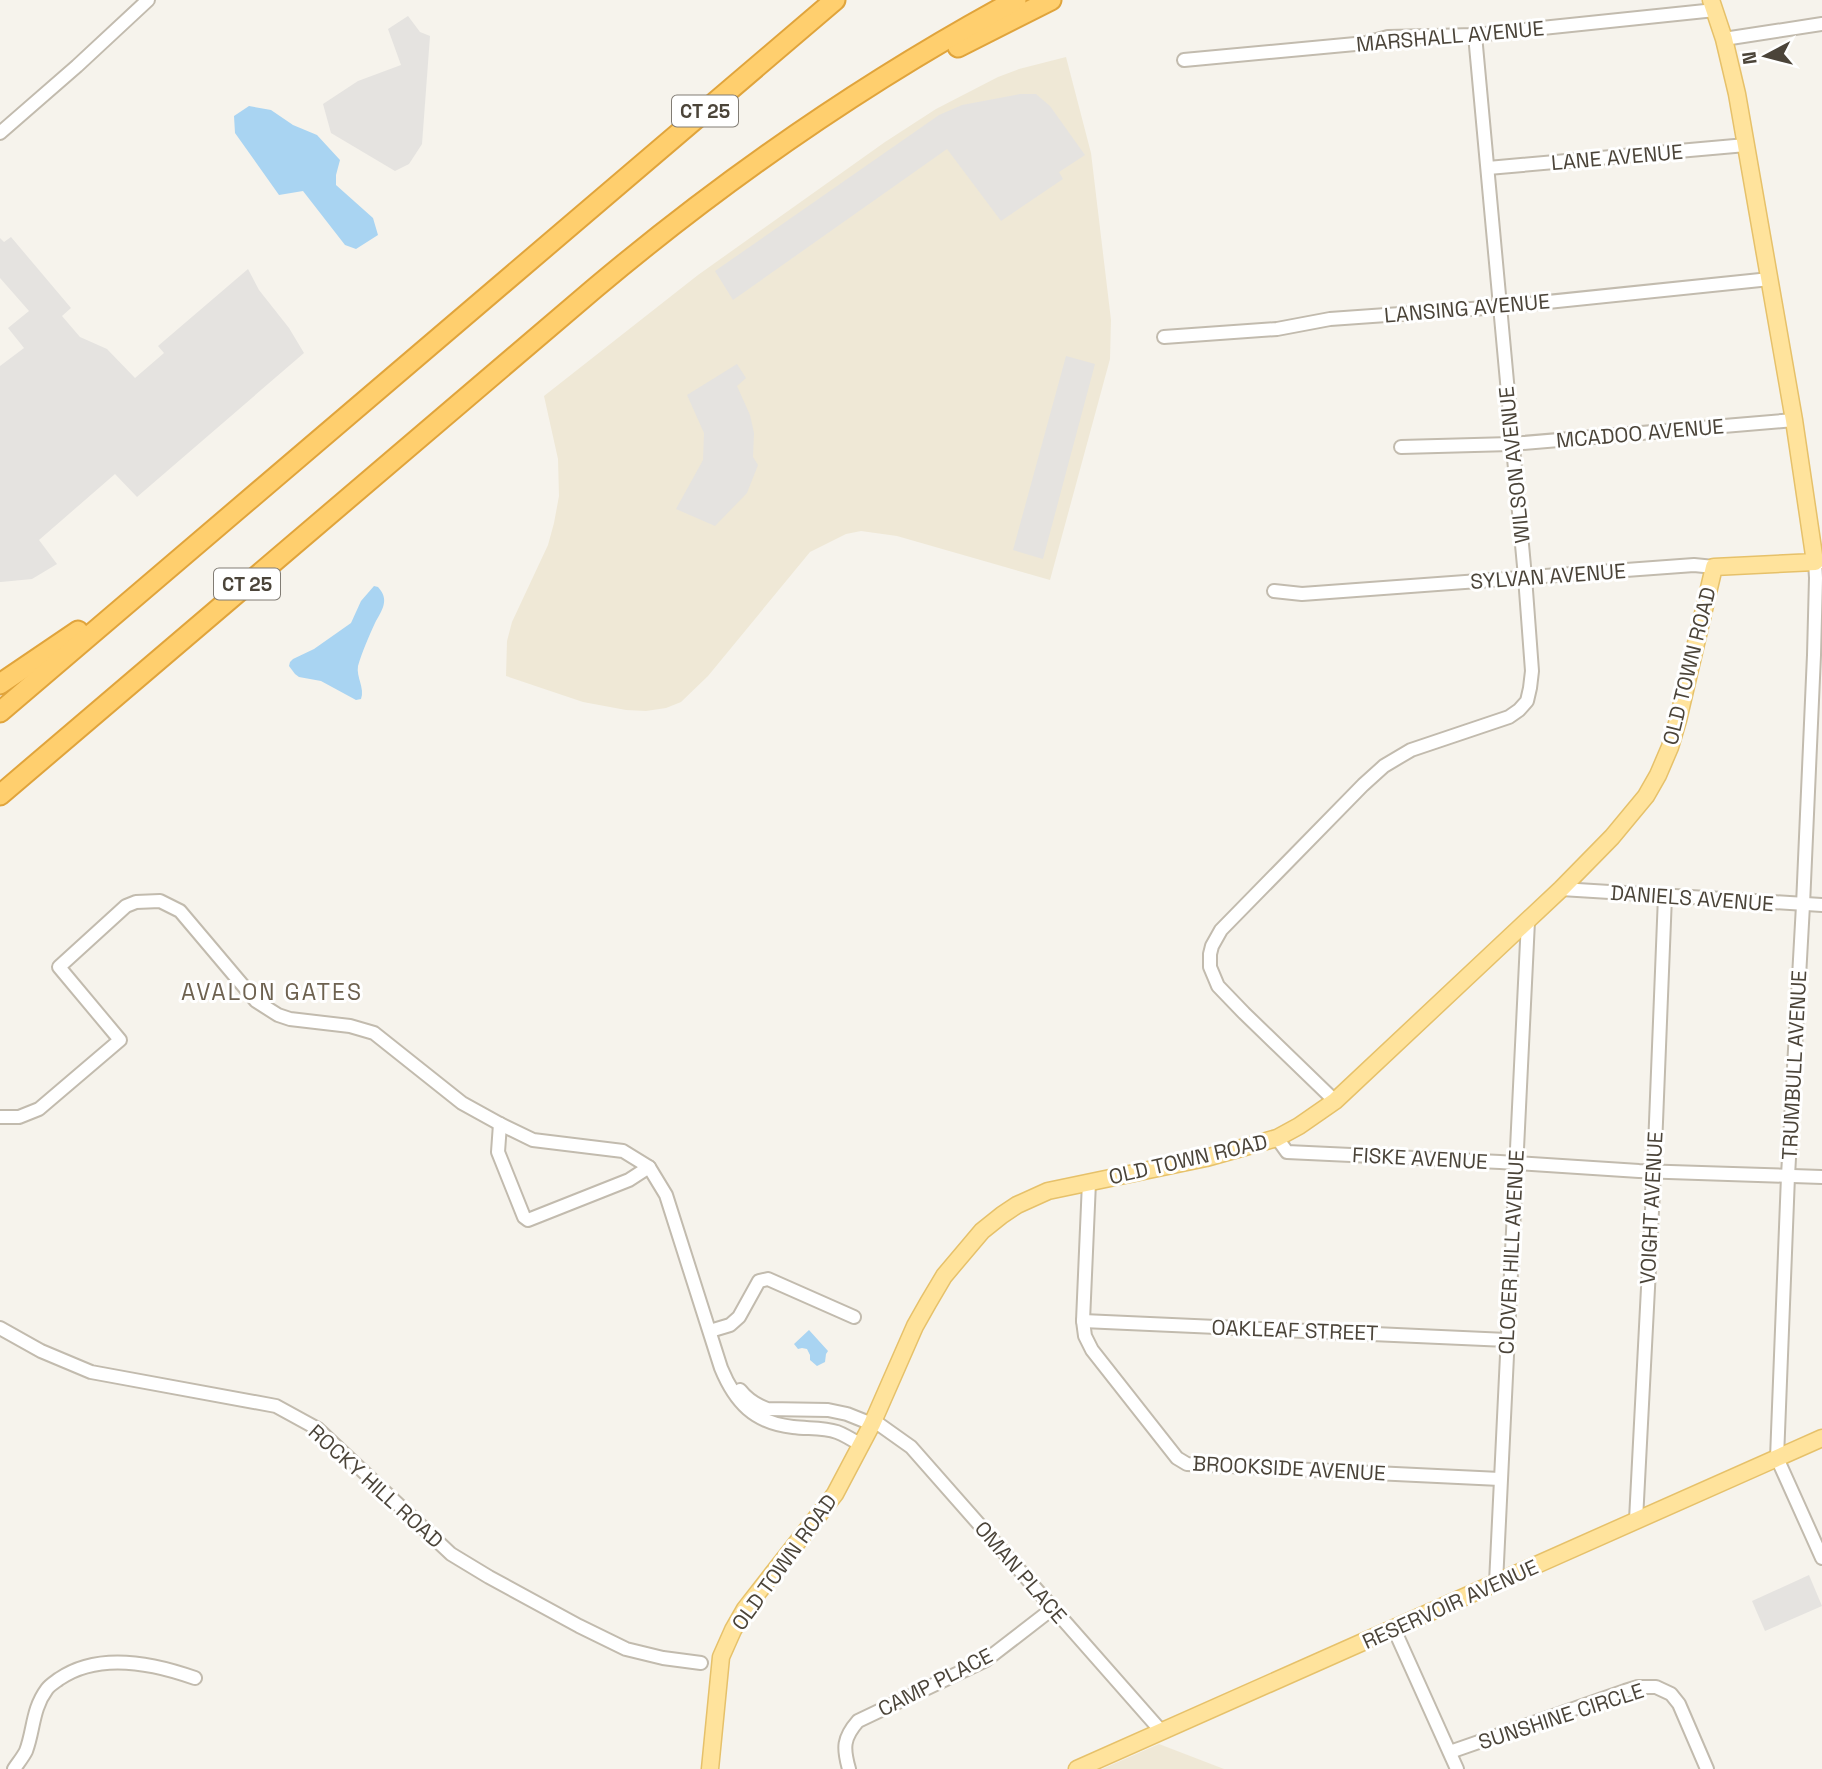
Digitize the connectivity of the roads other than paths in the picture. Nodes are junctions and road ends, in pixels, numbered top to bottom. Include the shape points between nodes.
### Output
1 (148, 0) edge
2 (835, 0) edge
3 (1016, 0) edge
4 (1051, 0) edge
5 (1713, 5) edge
6 (1822, 24) edge
7 (1475, 34) junction
8 (1724, 39) junction
9 (1184, 60) dead end
10 (0, 133) edge
11 (790, 138) junction
12 (1746, 145) junction
13 (1488, 168) junction
14 (1770, 279) junction
15 (1499, 307) junction
16 (1164, 337) dead end
17 (1794, 420) junction
18 (1511, 444) junction
19 (1401, 447) dead end
20 (184, 556) junction
21 (1819, 562) edge
22 (1714, 567) junction
23 (1525, 578) junction
24 (1274, 591) dead end
25 (0, 684) edge
26 (0, 712) edge
27 (0, 795) edge
28 (1561, 889) junction
29 (1665, 896) junction
30 (1803, 905) junction
31 (1822, 905) edge
32 (1528, 921) junction
33 (1335, 1101) junction
34 (0, 1117) edge
35 (500, 1124) junction
36 (1277, 1138) junction
37 (1515, 1163) junction
38 (649, 1167) junction
39 (1654, 1172) junction
40 (1788, 1175) junction
41 (1822, 1177) edge
42 (1089, 1182) junction
43 (854, 1317) dead end
44 (1083, 1321) junction
45 (0, 1328) edge
46 (710, 1331) junction
47 (1507, 1340) junction
48 (715, 1348) junction
49 (872, 1422) junction
50 (1822, 1438) edge
51 (861, 1445) junction
52 (1777, 1458) junction
53 (1500, 1479) junction
54 (1636, 1520) junction
55 (1822, 1558) edge
56 (1496, 1583) junction
57 (1052, 1609) junction
58 (1394, 1629) junction
59 (701, 1663) dead end
60 (195, 1678) dead end
61 (1162, 1732) junction
62 (1450, 1752) junction
63 (14, 1769) edge
64 (710, 1769) edge
65 (849, 1769) edge
66 (1077, 1769) edge
67 (1457, 1769) edge
68 (1707, 1769) edge

1 - 10 street
2 - 20 highway, CT 25
3 - 11 highway, CT 25 via 904,64
4 - 11 highway
5 - 7 street, MARSHALL AVENUE
5 - 8 main road
6 - 8 street
7 - 9 street, MARSHALL AVENUE via 1388,37
7 - 13 street, WILSON AVENUE
8 - 12 main road
11 - 27 highway, CT 25 via 595,288
12 - 13 street, LANE AVENUE
12 - 14 main road
13 - 15 street, WILSON AVENUE
14 - 15 street, LANSING AVENUE
14 - 17 main road
15 - 16 street, LANSING AVENUE
15 - 18 street, WILSON AVENUE
17 - 18 street, MCADOO AVENUE
17 - 21 main road
18 - 19 street, MCADOO AVENUE
18 - 23 street, WILSON AVENUE
20 - 25 highway
20 - 26 highway, CT 25
21 - 22 main road, SYLVAN AVENUE
21 - 30 street, TRUMBULL AVENUE
22 - 23 street, SYLVAN AVENUE
22 - 28 main road, OLD TOWN ROAD via 1678,720 1658,775 1629,817
23 - 24 street, SYLVAN AVENUE via 1302,594
23 - 33 street, WILSON AVENUE via 1532,671 1527,701 1509,716 1411,750 1372,776 1222,930 1212,946 1210,967 1218,986
28 - 29 street, DANIELS AVENUE
28 - 32 main road, OLD TOWN ROAD
29 - 30 street, DANIELS AVENUE
29 - 39 street, VOIGHT AVENUE
30 - 31 street, DANIELS AVENUE
30 - 40 street, TRUMBULL AVENUE
32 - 33 main road, OLD TOWN ROAD
32 - 37 street, CLOVER HILL AVENUE
33 - 36 main road, OLD TOWN ROAD
34 - 35 street via 19,1117 39,1109 120,1040 59,967 126,906 160,901 180,911 256,1001 290,1020 374,1033 463,1103
35 - 38 street via 533,1140 622,1151
35 - 38 street via 498,1152 528,1220 629,1180
36 - 37 street, FISKE AVENUE via 1287,1152
36 - 42 main road, OLD TOWN ROAD
37 - 39 street, FISKE AVENUE
37 - 47 street, CLOVER HILL AVENUE
38 - 46 street via 666,1195
39 - 40 street, FISKE AVENUE
39 - 54 street, VOIGHT AVENUE
40 - 41 street, FISKE AVENUE
40 - 52 street, TRUMBULL AVENUE
42 - 44 street, BROOKSIDE AVENUE
42 - 49 main road, OLD TOWN ROAD via 1032,1198 982,1231 928,1303
43 - 46 street via 768,1279 759,1281 739,1317
44 - 47 street, OAKLEAF STREET
44 - 53 street, BROOKSIDE AVENUE via 1092,1350 1177,1458 1188,1464
45 - 59 street, ROCKY HILL ROAD via 91,1372 276,1406 318,1429 460,1560 626,1649
46 - 48 street
47 - 53 street, CLOVER HILL AVENUE
48 - 49 street via 738,1388 758,1405 828,1410
48 - 51 street via 727,1383 754,1414 772,1424 827,1429
49 - 51 main road, OLD TOWN ROAD
49 - 57 street, OMAN PLACE via 911,1447
50 - 52 main road, RESERVOIR AVENUE
51 - 64 main road, OLD TOWN ROAD via 835,1494 733,1630 721,1657
52 - 54 main road, RESERVOIR AVENUE
52 - 55 street, TRUMBULL AVENUE
53 - 56 street, CLOVER HILL AVENUE
54 - 56 main road, RESERVOIR AVENUE
56 - 58 main road, RESERVOIR AVENUE
57 - 61 street, OMAN PLACE
57 - 65 street, CAMP PLACE via 986,1660 858,1721 845,1741
58 - 61 main road, RESERVOIR AVENUE
58 - 62 street
60 - 63 street via 137,1664 97,1663 70,1672 47,1688 34,1713 26,1751
61 - 66 main road, RESERVOIR AVENUE
62 - 67 street
62 - 68 street, SUNSHINE CIRCLE via 1625,1691 1656,1687 1679,1704

